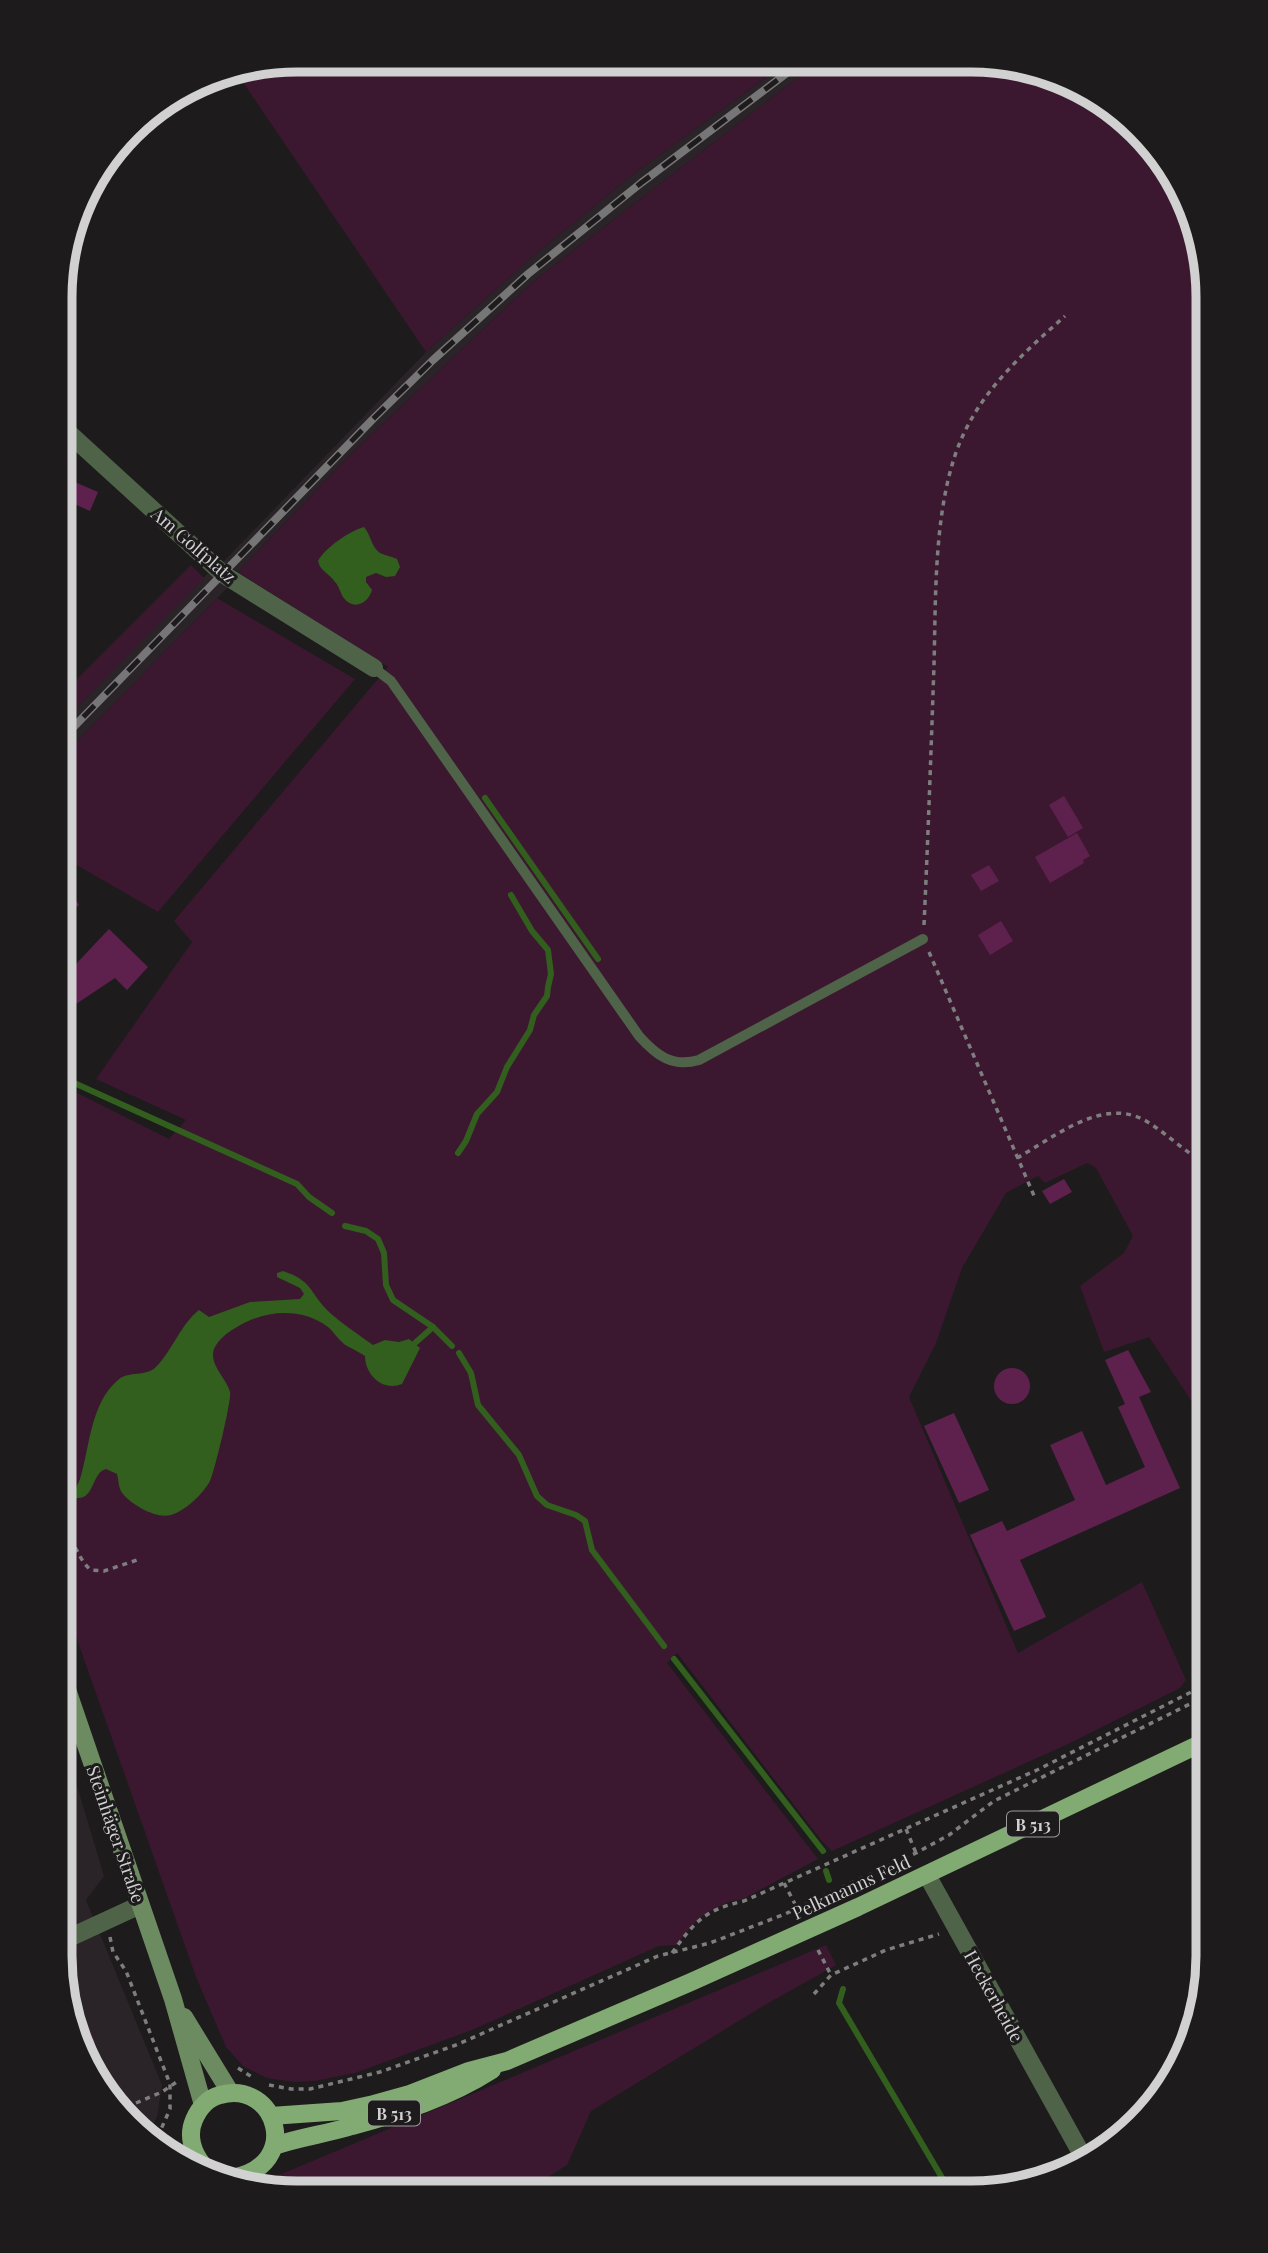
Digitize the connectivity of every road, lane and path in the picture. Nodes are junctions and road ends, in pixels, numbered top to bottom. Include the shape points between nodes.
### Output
1 (1066, 317) dead end
2 (72, 436) edge
3 (374, 668) joint
4 (923, 939) junction
5 (1196, 1156) edge
6 (1017, 1158) junction
7 (1035, 1198) dead end
8 (72, 1542) edge
9 (140, 1559) dead end
10 (1196, 1690) edge
11 (1196, 1701) edge
12 (72, 1704) edge
13 (1196, 1746) edge
14 (906, 1829) junction
15 (916, 1853) junction
16 (927, 1875) junction
17 (784, 1883) junction
18 (795, 1904) dead end
19 (140, 1905) junction
20 (107, 1921) junction
21 (956, 1926) junction
22 (72, 1937) edge
23 (818, 1950) dead end
24 (672, 1953) junction
25 (831, 1975) junction
26 (814, 1994) dead end
27 (173, 1999) junction
28 (507, 2061) junction
29 (214, 2065) junction
30 (194, 2074) junction
31 (253, 2077) dead end
32 (263, 2083) dead end
33 (170, 2084) junction
34 (230, 2092) junction
35 (136, 2103) dead end
36 (203, 2105) junction
37 (271, 2116) junction
38 (159, 2134) edge
39 (274, 2146) junction
40 (185, 2149) edge
41 (1081, 2152) edge
42 (244, 2175) edge

1 - 4 path via 1023,353 985,396 963,434 945,494 937,569
2 - 3 street, Am Golfplatz via 223,574
3 - 4 lane via 391,681 639,1035 660,1057 682,1064 699,1060
4 - 6 path
5 - 6 path via 1144,1120 1117,1111 1091,1117
6 - 7 path
8 - 9 path via 91,1570 104,1571
10 - 14 path via 1037,1770
11 - 15 path via 993,1801 949,1835
12 - 19 main road, Steinhäger Straße
13 - 16 main road, Pelkmanns Feld / B 513
14 - 15 path
14 - 17 path
15 - 24 path via 785,1913
16 - 21 street, Heckerheide
16 - 28 main road, Pelkmanns Feld / B 513
17 - 18 path
17 - 24 path via 705,1915
19 - 20 street
19 - 27 main road, Steinhäger Straße
20 - 22 street
20 - 33 path via 113,1952 126,1971
21 - 25 path
21 - 41 street, Heckerheide
23 - 25 path
24 - 32 path via 456,2045 380,2072 310,2089
25 - 26 path
27 - 29 main road, Steinhäger Straße
27 - 30 main road, Steinhäger Straße
28 - 37 main road, Pelkmanns Feld / B 513 via 374,2104
28 - 39 main road, Pelkmanns Feld / B 513 via 474,2082 416,2106
29 - 31 path via 228,2060
29 - 34 main road, Steinhäger Straße
30 - 33 path
30 - 36 main road, Steinhäger Straße
33 - 35 path
33 - 38 path via 170,2109
34 - 36 main road
34 - 37 main road via 247,2094
36 - 40 main road via 192,2122
37 - 39 main road
39 - 42 main road via 265,2163

